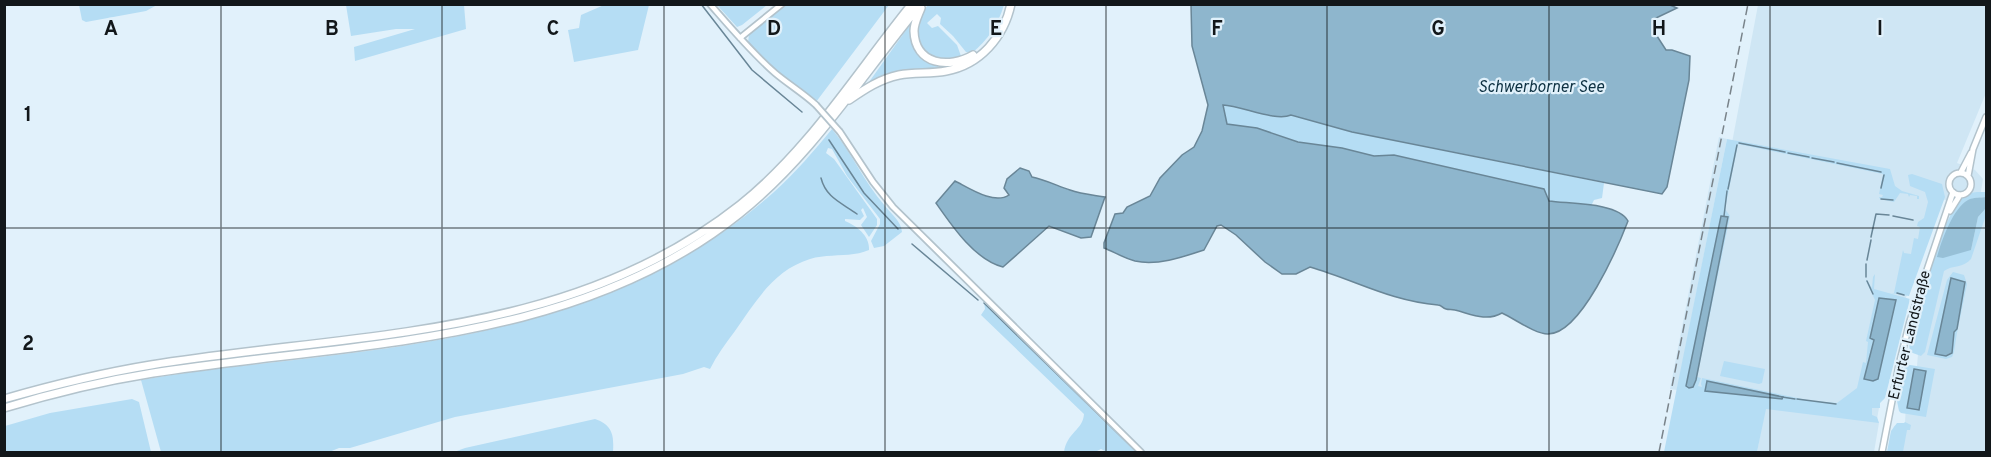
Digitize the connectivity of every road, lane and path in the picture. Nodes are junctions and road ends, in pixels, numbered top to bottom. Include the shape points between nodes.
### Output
1 (710, 4) edge
2 (782, 4) edge
3 (912, 4) edge
4 (922, 4) edge
5 (1006, 4) edge
6 (1011, 4) edge
7 (740, 38) junction
8 (845, 103) junction
9 (1986, 117) edge
10 (1973, 149) junction
11 (1961, 172) junction
12 (1968, 176) junction
13 (1953, 192) junction
14 (1959, 195) junction
15 (1944, 220) junction
16 (4, 399) edge
17 (4, 408) edge
18 (1141, 453) edge
19 (1882, 453) edge

1 - 7 street
2 - 7 street
3 - 16 highway via 814,132 774,175 711,227 624,275 552,302 466,323 151,365
4 - 5 highway via 915,27 918,47 931,59 950,64 982,48 1001,23
4 - 8 highway
6 - 8 highway via 999,35 977,58 948,71 886,78
7 - 18 street, bridge via 776,74 816,105 840,132 892,207
8 - 17 highway via 799,160 730,221 656,268 597,294 468,330 152,373
9 - 10 main road
10 - 11 main road
10 - 12 main road
11 - 12 main road
11 - 13 main road via 1950,179
12 - 14 main road via 1970,189
13 - 14 main road
13 - 15 main road, Erfurter Landstraße
14 - 15 main road, Erfurter Landstraße
15 - 19 main road, Erfurter Landstraße via 1910,321

